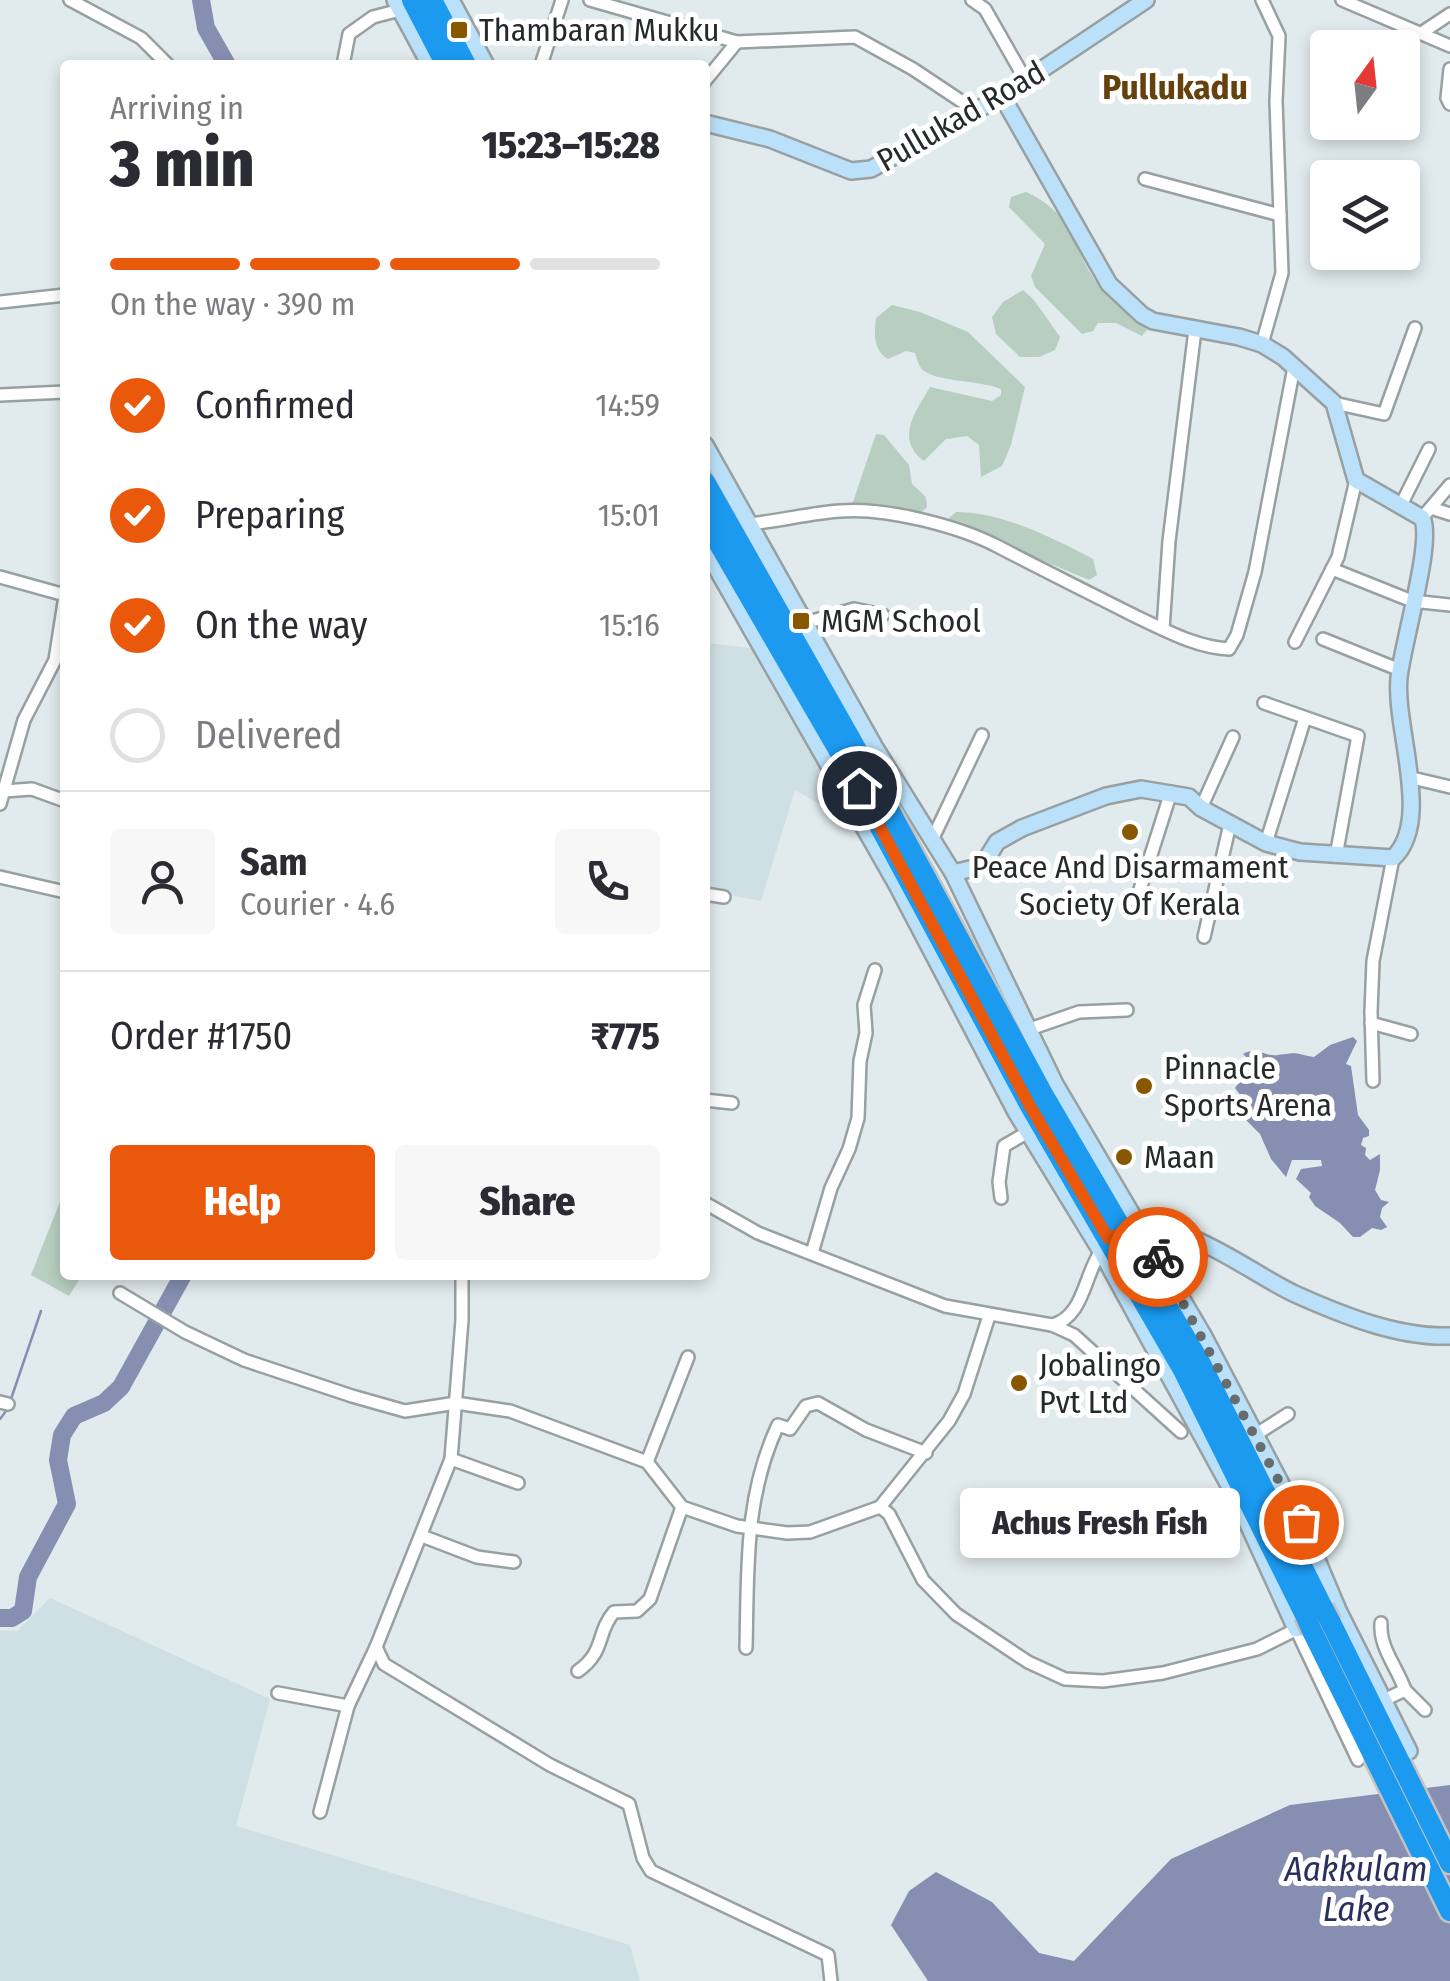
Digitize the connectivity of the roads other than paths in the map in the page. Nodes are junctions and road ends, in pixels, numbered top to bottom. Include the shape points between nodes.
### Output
1 (70, 0) edge
2 (432, 0) edge
3 (451, 0) edge
4 (562, 0) edge
5 (590, 0) edge
6 (972, 0) edge
7 (1146, 0) edge
8 (1262, 0) edge
9 (1282, 0) edge
10 (1342, 0) edge
11 (402, 3) edge
12 (1270, 12) junction
13 (1450, 14) edge
14 (1422, 32) junction
15 (737, 42) junction
16 (1450, 46) edge
17 (163, 60) edge
18 (344, 60) edge
19 (428, 60) edge
20 (442, 60) edge
21 (463, 60) edge
22 (483, 60) edge
23 (542, 60) edge
24 (1450, 69) edge
25 (710, 75) edge
26 (1026, 81) junction
27 (1002, 96) junction
28 (1450, 104) edge
29 (976, 111) junction
30 (710, 124) edge
31 (1146, 179) dead end
32 (1280, 216) junction
33 (60, 296) edge
34 (0, 302) edge
35 (1415, 328) dead end
36 (1194, 330) junction
37 (1262, 344) junction
38 (1294, 367) junction
39 (60, 392) edge
40 (0, 396) edge
41 (1334, 403) junction
42 (1429, 449) dead end
43 (710, 454) edge
44 (1356, 480) junction
45 (1450, 486) edge
46 (710, 491) edge
47 (1401, 505) junction
48 (1426, 513) junction
49 (1450, 514) edge
50 (749, 524) junction
51 (710, 529) edge
52 (710, 557) edge
53 (1332, 569) junction
54 (0, 577) edge
55 (60, 594) edge
56 (1412, 602) junction
57 (1450, 605) edge
58 (883, 615) dead end
59 (804, 623) junction
60 (1163, 629) junction
61 (1323, 639) dead end
62 (60, 640) edge
63 (1295, 642) dead end
64 (1400, 670) junction
65 (1264, 703) dead end
66 (1305, 718) junction
67 (982, 735) dead end
68 (1233, 737) dead end
69 (1408, 777) junction
70 (3, 781) edge
71 (1450, 787) edge
72 (1171, 792) junction
73 (60, 799) edge
74 (0, 804) edge
75 (1202, 808) junction
76 (1230, 824) junction
77 (932, 840) junction
78 (1266, 843) junction
79 (1336, 856) junction
80 (1392, 858) junction
81 (953, 873) junction
82 (0, 877) edge
83 (60, 891) edge
84 (710, 895) edge
85 (724, 898) dead end
86 (1136, 902) dead end
87 (1204, 937) dead end
88 (875, 970) dead end
89 (1128, 1010) dead end
90 (1371, 1023) junction
91 (1030, 1030) junction
92 (1411, 1034) dead end
93 (1373, 1080) dead end
94 (710, 1101) edge
95 (732, 1103) dead end
96 (1028, 1132) junction
97 (1001, 1198) dead end
98 (710, 1206) edge
99 (1119, 1237) junction
100 (812, 1253) junction
101 (462, 1280) edge
102 (120, 1293) dead end
103 (990, 1316) junction
104 (1052, 1325) junction
105 (1450, 1336) edge
106 (688, 1357) dead end
107 (456, 1403) junction
108 (1288, 1414) dead end
109 (1181, 1432) dead end
110 (1256, 1435) junction
111 (926, 1453) junction
112 (451, 1459) junction
113 (646, 1462) junction
114 (518, 1483) dead end
115 (880, 1507) junction
116 (682, 1508) junction
117 (748, 1528) junction
118 (422, 1536) junction
119 (514, 1562) dead end
120 (655, 1588) junction
121 (637, 1590) dead end
122 (1317, 1619) junction
123 (1381, 1623) dead end
124 (376, 1647) junction
125 (746, 1648) dead end
126 (578, 1671) dead end
127 (1404, 1690) junction
128 (278, 1693) dead end
129 (1384, 1700) junction
130 (348, 1706) junction
131 (1425, 1710) dead end
132 (1358, 1760) dead end
133 (1399, 1766) junction
134 (320, 1812) dead end
135 (1450, 1863) edge
136 (1450, 1911) edge
137 (831, 1981) edge

1 - 17 street via 142,38
2 - 21 highway
3 - 22 street
4 - 23 street
5 - 15 street
6 - 26 street
7 - 26 street, Pullukad Road
8 - 12 street
9 - 12 street
10 - 14 street
11 - 18 street via 348,34
11 - 19 street
11 - 20 highway
12 - 32 street via 1279,36
13 - 14 street
14 - 16 street
15 - 25 street
15 - 29 street via 856,37
24 - 28 street
26 - 27 street, Pullukad Road
27 - 29 street, Pullukad Road
27 - 36 street via 1109,284 1142,316
29 - 30 street, Pullukad Road via 860,172
31 - 32 street
32 - 37 street via 1282,274
33 - 34 street
35 - 41 street via 1384,414
36 - 37 street
36 - 60 street
37 - 38 street
38 - 41 street
38 - 60 street via 1237,635 1229,649 1207,648
39 - 40 street
41 - 44 street
42 - 47 street
43 - 50 street
44 - 47 street
44 - 53 street
45 - 48 street
46 - 99 highway via 854,743
47 - 48 street
48 - 49 street
48 - 56 street
50 - 59 street
50 - 60 street via 841,511 957,530
51 - 99 highway via 1030,1106
52 - 96 street
53 - 56 street
53 - 63 street
54 - 55 street
56 - 57 street
56 - 64 street
58 - 59 street via 854,609
59 - 77 street
61 - 64 street
62 - 70 street
64 - 69 street
65 - 66 street
66 - 78 street
66 - 79 street via 1358,736
67 - 77 street
68 - 75 street
69 - 71 street
69 - 80 street via 1407,843
70 - 73 street
70 - 74 street
72 - 75 street
72 - 81 street via 1106,796 1022,828 997,842 974,868
72 - 86 street
75 - 76 street
76 - 78 street
76 - 87 street
77 - 81 street
78 - 79 street
79 - 80 street
80 - 90 street via 1376,938
81 - 91 street
82 - 83 street
84 - 85 street
88 - 100 street via 864,1005 858,1118
89 - 91 street via 1079,1012
90 - 92 street
90 - 93 street
91 - 99 street
94 - 95 street
96 - 97 street via 1004,1146
96 - 99 street
98 - 100 street
99 - 104 street via 1092,1264 1075,1310
99 - 105 street via 1158,1228 1348,1315
99 - 110 street
99 - 122 highway via 1210,1380
99 - 122 street via 1237,1500
100 - 103 street via 945,1306
101 - 107 street
102 - 107 street via 244,1360 352,1396 405,1411
103 - 104 street
103 - 111 street via 964,1394
104 - 109 street via 1074,1336
106 - 113 street
107 - 112 street
107 - 113 street via 510,1412
108 - 110 street
110 - 122 street via 1301,1522
111 - 115 street
111 - 117 street via 818,1403 806,1406 790,1429 778,1425 762,1459
112 - 114 street
112 - 118 street
113 - 116 street
115 - 117 street via 810,1532
115 - 122 street via 923,1580 956,1614 1066,1679 1163,1673 1257,1649
116 - 117 street
116 - 120 street
117 - 125 street
118 - 119 street via 477,1557
118 - 124 street
120 - 121 street
120 - 126 street via 643,1608 614,1612 593,1660
122 - 129 street
122 - 132 street
122 - 133 highway
123 - 127 street via 1380,1638
124 - 130 street
124 - 137 street via 384,1664 462,1714 630,1804 651,1871 828,1955
127 - 129 street
127 - 131 street
128 - 130 street
129 - 133 street
130 - 134 street
133 - 135 highway
133 - 136 highway

